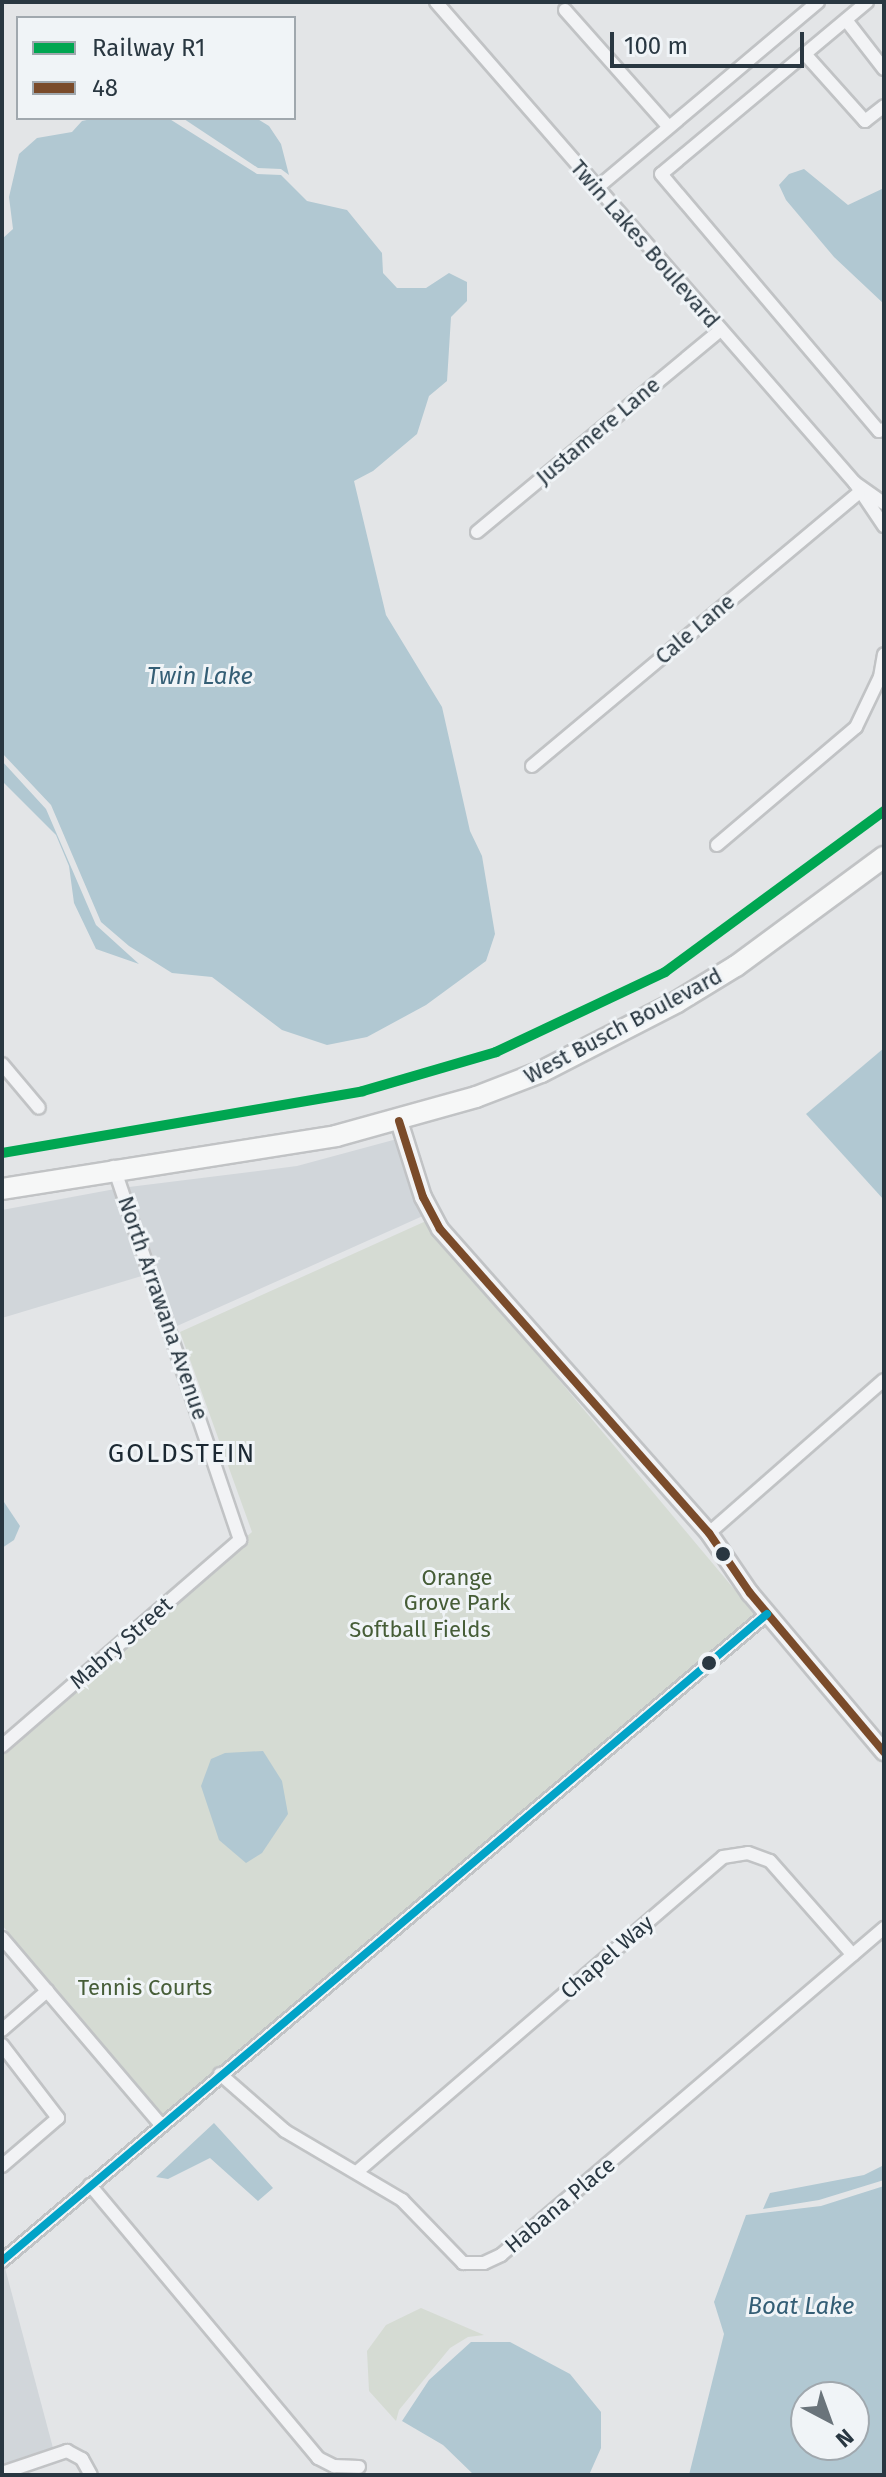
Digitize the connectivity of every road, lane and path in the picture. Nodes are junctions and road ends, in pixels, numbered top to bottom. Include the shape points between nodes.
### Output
1 (436, 2) edge
2 (818, 2) edge
3 (867, 2) edge
4 (566, 5) edge
5 (846, 20) junction
6 (805, 54) junction
7 (884, 69) edge
8 (884, 106) edge
9 (668, 126) junction
10 (597, 188) junction
11 (719, 331) junction
12 (884, 429) edge
13 (857, 488) junction
14 (884, 502) edge
15 (884, 525) edge
16 (477, 532) dead end
17 (884, 654) edge
18 (532, 766) dead end
19 (717, 845) dead end
20 (884, 857) edge
21 (2, 1064) edge
22 (39, 1108) dead end
23 (399, 1121) junction
24 (114, 1167) junction
25 (2, 1189) edge
26 (884, 1380) edge
27 (709, 1533) junction
28 (240, 1540) joint
29 (767, 1614) junction
30 (2, 1746) edge
31 (884, 1752) edge
32 (884, 1928) edge
33 (2, 1938) edge
34 (853, 1955) junction
35 (47, 1991) junction
36 (2, 2030) edge
37 (2, 2045) edge
38 (220, 2074) junction
39 (161, 2125) junction
40 (2, 2166) edge
41 (358, 2171) junction
42 (90, 2185) junction
43 (2, 2261) edge
44 (359, 2467) dead end
45 (2, 2473) edge
46 (91, 2475) edge

1 - 10 street, Twin Lakes Boulevard
2 - 9 street
3 - 5 street
4 - 9 street
5 - 6 street
5 - 7 street
6 - 8 street via 865,121
6 - 12 street via 661,174 879,431
9 - 10 street
10 - 11 street, Twin Lakes Boulevard
11 - 13 street, Twin Lakes Boulevard
11 - 16 street, Justamere Lane
13 - 14 street, Twin Lakes Boulevard
13 - 15 street, Twin Lakes Boulevard
13 - 18 street, Cale Lane
14 - 15 street
17 - 19 street via 880,677 856,727
20 - 23 main road, West Busch Boulevard via 736,966 677,1002 541,1072
21 - 22 street
23 - 24 main road, West Busch Boulevard via 261,1150
23 - 27 street via 423,1197 440,1229
24 - 25 main road, West Busch Boulevard
24 - 28 street, North Arrawana Avenue
26 - 27 street
27 - 29 street
28 - 30 street, Mabry Street
29 - 31 street
29 - 38 street
32 - 34 street, Habana Place
33 - 35 street
34 - 41 street, Habana Place via 501,2255 484,2263 463,2263 402,2200
34 - 41 street, Chapel Way via 770,1861 748,1853 723,1857
35 - 36 street
35 - 39 street
37 - 40 street via 58,2118
38 - 39 street
38 - 41 street, Habana Place via 285,2131
39 - 42 street
42 - 43 street
42 - 44 street via 318,2458 334,2466
45 - 46 street via 67,2451 82,2459

